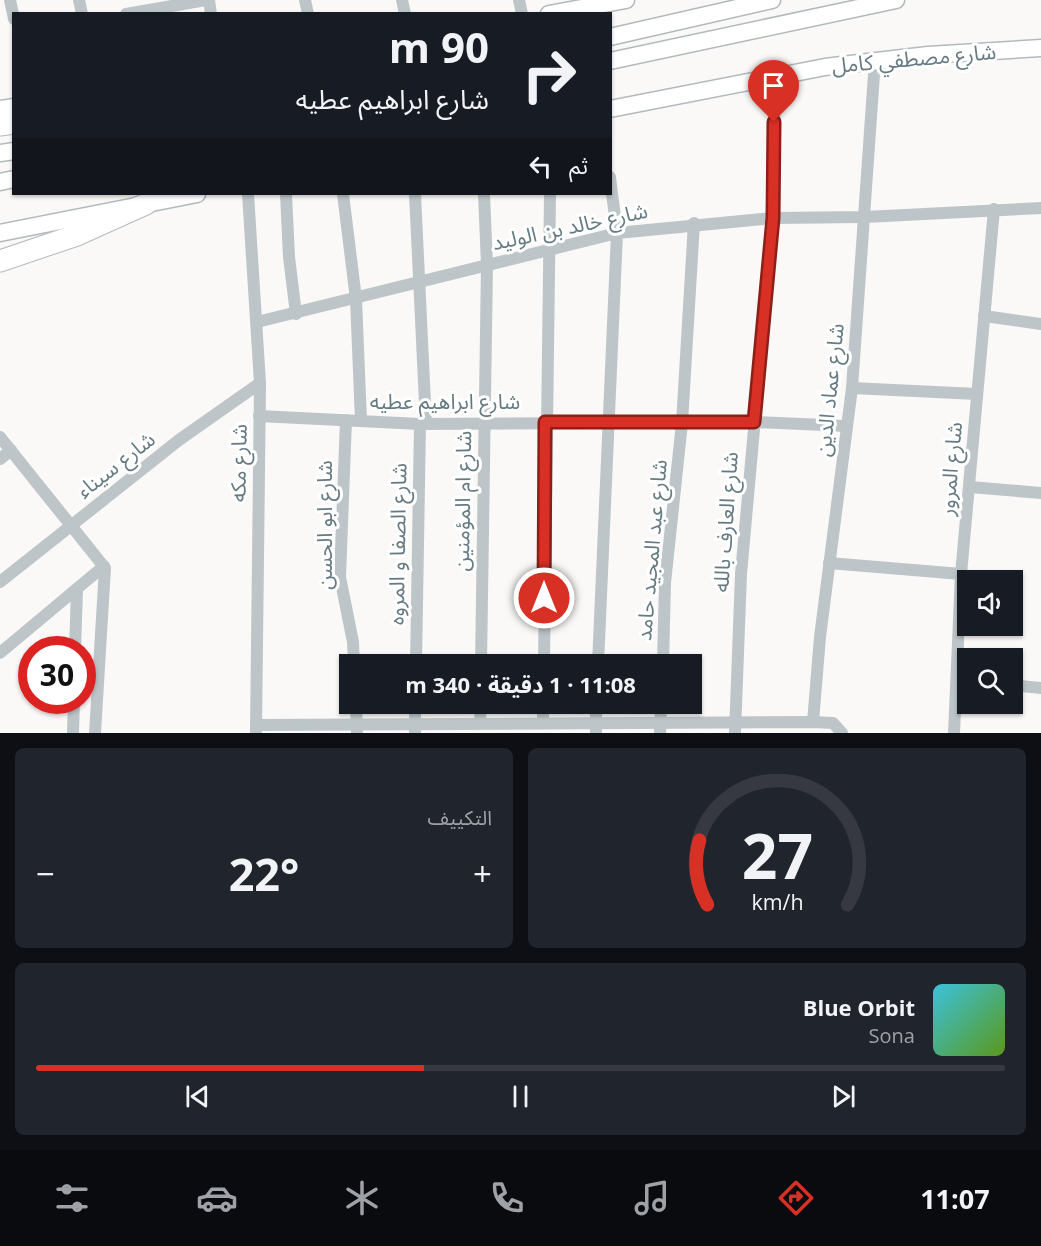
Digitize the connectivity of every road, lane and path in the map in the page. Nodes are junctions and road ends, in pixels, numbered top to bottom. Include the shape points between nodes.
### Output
1 (208, 0) edge
2 (626, 0) edge
3 (772, 0) edge
4 (896, 0) edge
5 (146, 5) edge
6 (130, 12) edge
7 (560, 12) edge
8 (612, 37) edge
9 (1041, 48) edge
10 (875, 60) junction
11 (612, 62) edge
12 (775, 75) junction
13 (612, 109) edge
14 (612, 193) edge
15 (192, 195) edge
16 (248, 195) edge
17 (286, 195) edge
18 (343, 195) edge
19 (415, 195) edge
20 (484, 195) edge
21 (550, 195) edge
22 (146, 204) junction
23 (1041, 208) edge
24 (994, 209) junction
25 (865, 217) junction
26 (773, 218) junction
27 (694, 224) junction
28 (617, 232) junction
29 (0, 233) edge
30 (549, 250) junction
31 (0, 261) edge
32 (487, 265) junction
33 (421, 282) junction
34 (356, 299) junction
35 (296, 314) junction
36 (984, 316) junction
37 (257, 322) junction
38 (1041, 324) edge
39 (260, 383) junction
40 (852, 388) junction
41 (978, 394) junction
42 (259, 416) junction
43 (346, 420) junction
44 (361, 421) junction
45 (483, 422) junction
46 (545, 422) junction
47 (754, 422) junction
48 (608, 423) junction
49 (682, 423) junction
50 (423, 424) junction
51 (846, 426) junction
52 (0, 437) edge
53 (11, 450) junction
54 (0, 459) edge
55 (969, 487) junction
56 (1041, 493) edge
57 (72, 524) junction
58 (829, 563) junction
59 (104, 566) junction
60 (962, 570) edge
61 (957, 574) edge
62 (0, 582) edge
63 (77, 589) junction
64 (75, 636) edge
65 (0, 652) edge
66 (354, 654) edge
67 (416, 654) edge
68 (481, 654) edge
69 (543, 654) edge
70 (598, 654) edge
71 (663, 654) edge
72 (1023, 686) edge
73 (1041, 688) edge
74 (74, 714) edge
75 (356, 714) edge
76 (480, 714) edge
77 (543, 714) edge
78 (957, 714) edge
79 (813, 722) junction
80 (480, 723) junction
81 (543, 723) junction
82 (735, 727) edge
83 (415, 728) edge
84 (466, 728) edge
85 (517, 728) edge
86 (596, 728) edge
87 (660, 728) edge
88 (791, 728) edge
89 (256, 729) edge
90 (357, 729) edge
91 (73, 733) edge
92 (95, 733) edge
93 (842, 733) edge
94 (954, 733) edge

1 - 5 street
2 - 7 street
3 - 8 street
4 - 11 street
5 - 6 street
9 - 10 street, شارع مصطفي كامل
10 - 12 street, شارع مصطفي كامل
10 - 25 street, شارع عماد الدين
12 - 13 street, شارع مصطفي كامل
12 - 26 street, شارع العارف بالله
14 - 28 street
15 - 22 street
16 - 37 street, شارع مكه
17 - 35 street
18 - 34 street
19 - 33 street, شارع الصفا و المروه
20 - 32 street, شارع ام المؤمنين
21 - 30 street
22 - 29 street
22 - 31 highway via 77,235
23 - 24 street, شارع خالد بن الوليد
24 - 25 street, شارع خالد بن الوليد
24 - 36 street, شارع المرور
25 - 26 street, شارع خالد بن الوليد
25 - 40 street, شارع عماد الدين
26 - 27 street, شارع خالد بن الوليد
26 - 47 street, شارع العارف بالله
27 - 28 street, شارع خالد بن الوليد
27 - 49 street, شارع عبد المجيد حامد
28 - 30 street, شارع خالد بن الوليد
28 - 48 street
30 - 32 street, شارع خالد بن الوليد
30 - 46 street
32 - 33 street, شارع خالد بن الوليد
32 - 45 street, شارع ام المؤمنين
33 - 34 street, شارع خالد بن الوليد
33 - 50 street, شارع الصفا و المروه
34 - 35 street, شارع خالد بن الوليد
34 - 44 street
35 - 37 street, شارع خالد بن الوليد
36 - 38 street
36 - 41 street, شارع المرور
37 - 39 street, شارع مكه
39 - 42 street, شارع مكه
39 - 57 street, شارع سيناء
40 - 41 street
40 - 51 street, شارع عماد الدين
41 - 55 street, شارع المرور
42 - 43 street, شارع ابراهيم عطيه
42 - 89 street, شارع مكه
43 - 44 street, شارع ابراهيم عطيه
43 - 66 street, شارع ابو الحسن via 340,576
44 - 50 street, شارع ابراهيم عطيه
45 - 46 street, شارع ابراهيم عطيه
45 - 50 street, شارع ابراهيم عطيه
45 - 68 street, شارع ام المؤمنين
46 - 48 street, شارع ابراهيم عطيه
46 - 69 street
47 - 49 street, شارع ابراهيم عطيه
47 - 51 street, شارع ابراهيم عطيه
47 - 82 street, شارع العارف بالله via 741,574
48 - 49 street, شارع ابراهيم عطيه
48 - 70 street
49 - 71 street, شارع عبد المجيد حامد via 665,583
50 - 67 street, شارع الصفا و المروه
51 - 58 street, شارع عماد الدين
52 - 53 street
53 - 54 street
53 - 57 street
55 - 56 street
55 - 60 street, شارع المرور
57 - 59 street
57 - 62 street, شارع سيناء
58 - 61 street
58 - 79 street, شارع عماد الدين
59 - 63 street
59 - 92 street
63 - 64 street
63 - 65 street
72 - 73 street
74 - 91 street
75 - 90 street
76 - 80 street
77 - 81 street
78 - 94 street, شارع المرور
79 - 88 street
79 - 93 street via 833,723
80 - 84 street
80 - 85 street
81 - 85 street
81 - 86 street
82 - 87 street
82 - 88 street
83 - 84 street
83 - 90 street
86 - 87 street
89 - 90 street

